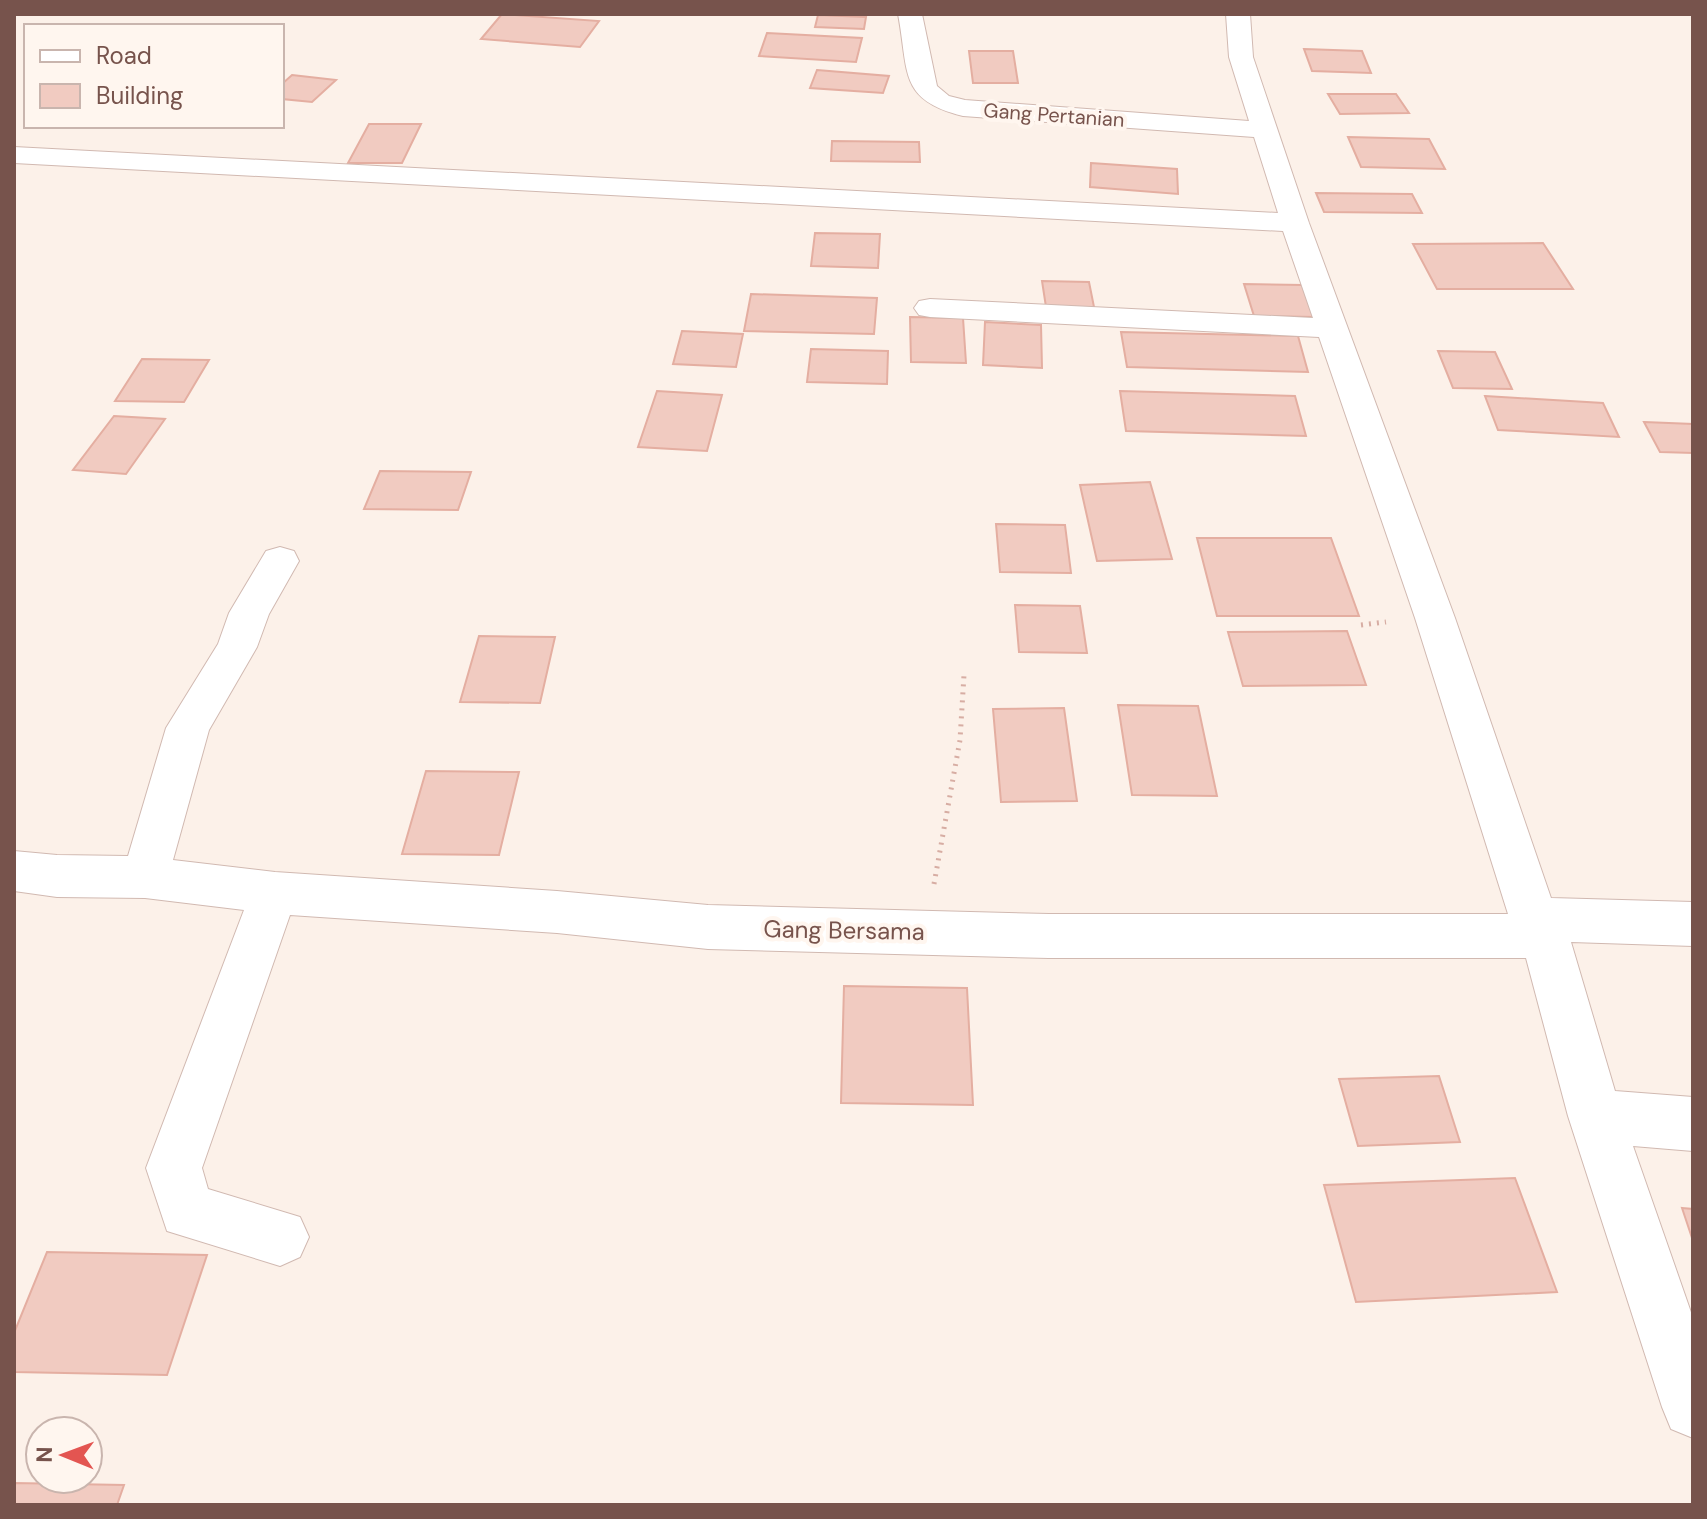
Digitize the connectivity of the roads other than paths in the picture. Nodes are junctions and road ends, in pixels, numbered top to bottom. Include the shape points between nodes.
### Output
1 (910, 14) edge
2 (1238, 14) edge
3 (1265, 130) junction
4 (14, 155) edge
5 (1295, 223) junction
6 (930, 308) dead end
7 (1331, 328) junction
8 (280, 561) dead end
9 (14, 871) edge
10 (145, 877) junction
11 (275, 893) junction
12 (1693, 924) edge
13 (1539, 928) junction
14 (1595, 1116) junction
15 (1693, 1124) edge
16 (280, 1237) dead end
17 (1693, 1407) edge

1 - 3 street, Gang Pertanian via 925,89 940,101 963,108
2 - 3 street via 1241,57
3 - 5 street
4 - 5 street
5 - 7 street
6 - 7 street
7 - 13 street
8 - 10 street via 188,728
9 - 10 street, Gang Bersama
10 - 11 street, Gang Bersama
11 - 13 street, Gang Bersama via 825,932 1049,936
11 - 16 street via 174,1168 187,1211
12 - 13 street, Gang Bersama
13 - 14 street
14 - 15 street
14 - 17 street

